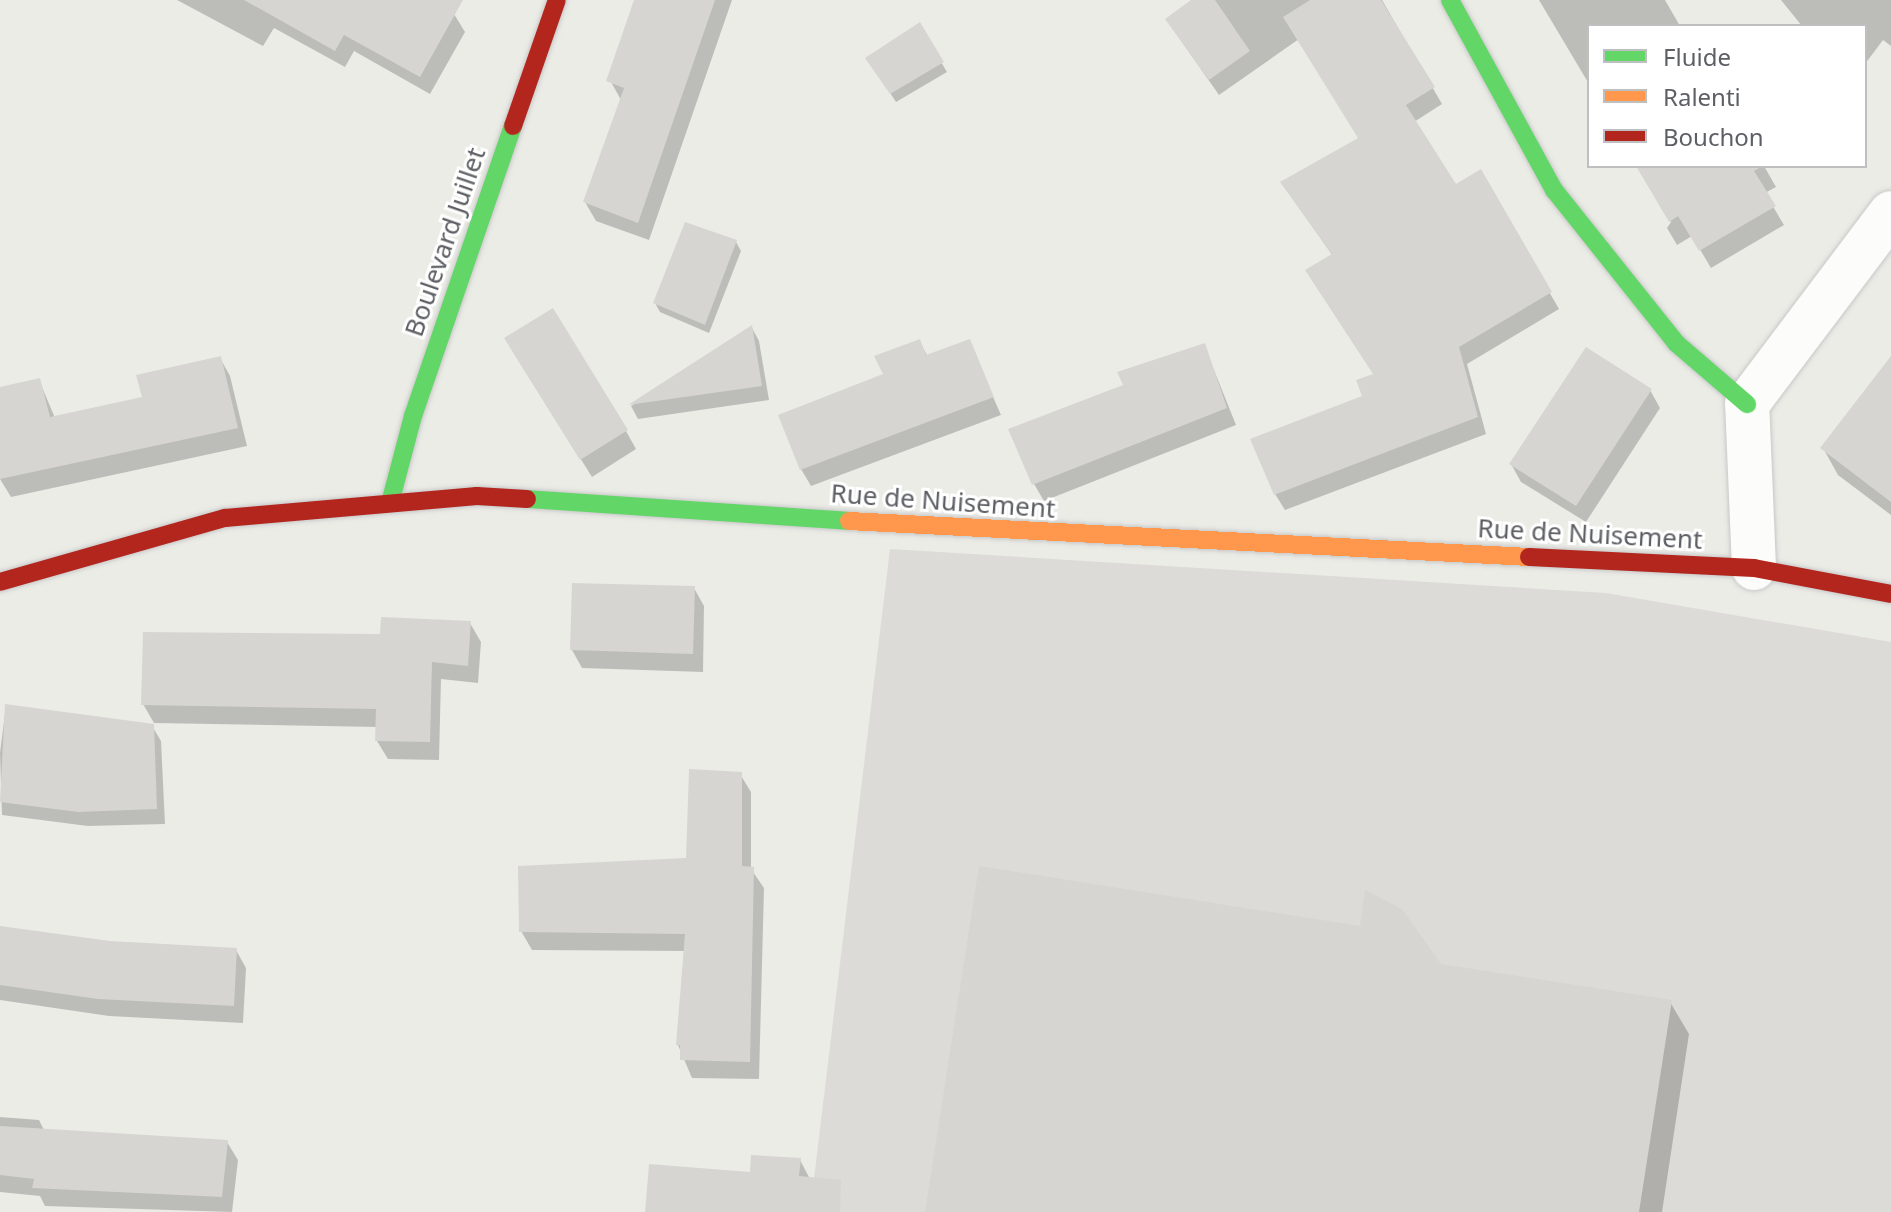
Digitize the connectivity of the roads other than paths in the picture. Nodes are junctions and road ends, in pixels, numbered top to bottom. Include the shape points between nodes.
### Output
1 (557, 0) edge
2 (1450, 0) edge
3 (1891, 213) edge
4 (1747, 404) junction
5 (390, 503) junction
6 (1754, 568) junction
7 (0, 582) edge
8 (1891, 594) edge

1 - 5 street, Boulevard Juillet via 413,416
2 - 4 street via 1554,190 1676,343
3 - 4 street
4 - 6 street
5 - 6 street, Rue de Nuisement via 477,496 990,531
5 - 7 street, Rue de Nuisement via 225,518
6 - 8 street, Rue de Nuisement

